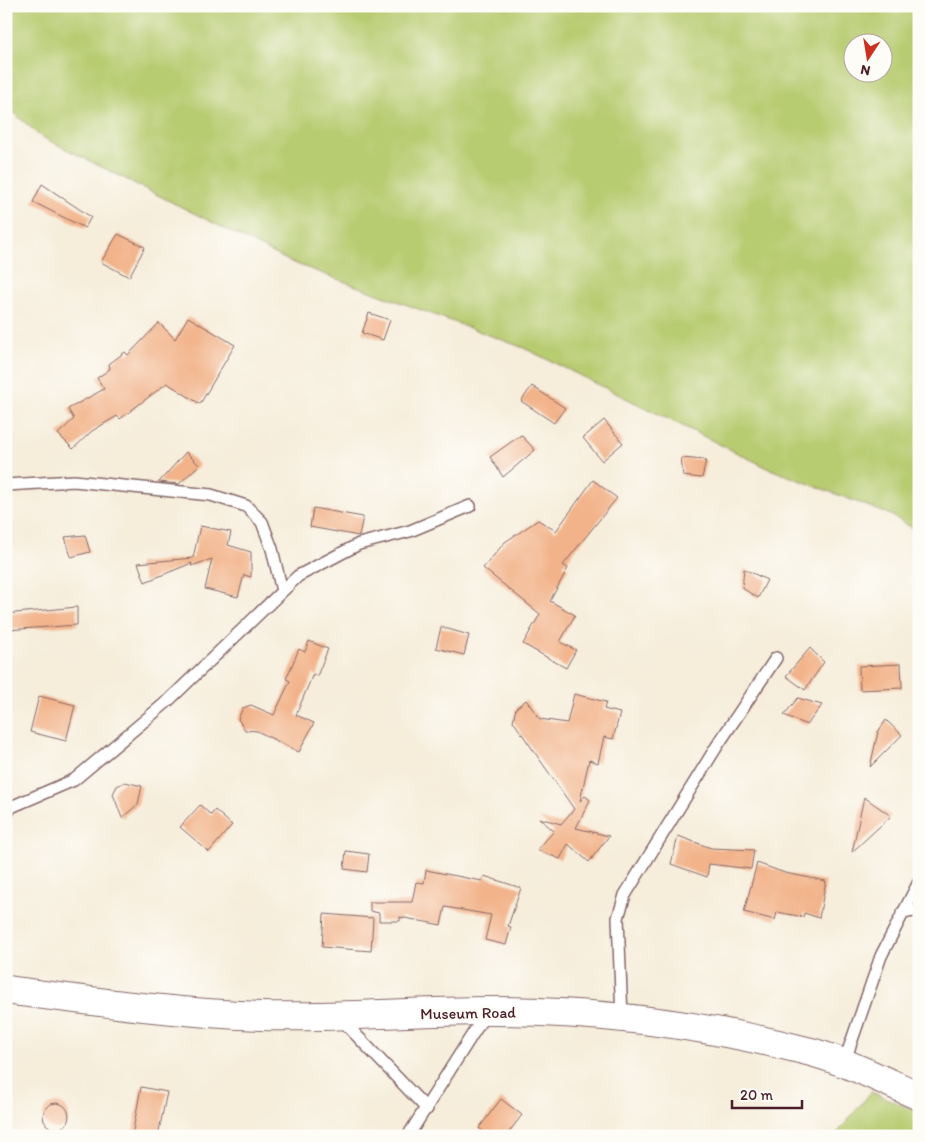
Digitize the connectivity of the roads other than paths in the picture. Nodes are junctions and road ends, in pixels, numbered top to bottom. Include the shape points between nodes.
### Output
1 (6, 485) edge
2 (470, 506) dead end
3 (282, 591) junction
4 (776, 658) dead end
5 (6, 815) edge
6 (919, 882) edge
7 (919, 910) edge
8 (902, 912) junction
9 (6, 990) edge
10 (488, 1011) junction
11 (339, 1017) junction
12 (622, 1018) junction
13 (843, 1063) junction
14 (919, 1096) edge
15 (427, 1109) junction
16 (408, 1136) edge

1 - 3 lane via 74,481 211,496 246,506 262,522
2 - 3 lane via 410,530 359,544 298,576
3 - 5 lane via 169,700 74,780 11,807
4 - 12 lane via 625,895 618,918
6 - 8 lane
7 - 8 lane
8 - 13 lane via 881,956
9 - 11 street, Museum Road via 160,1009 259,1016
10 - 11 street, Museum Road
10 - 12 street, Museum Road
10 - 15 lane
11 - 15 lane
12 - 13 street, Museum Road via 735,1036 812,1052
13 - 14 street, Museum Road
15 - 16 lane

